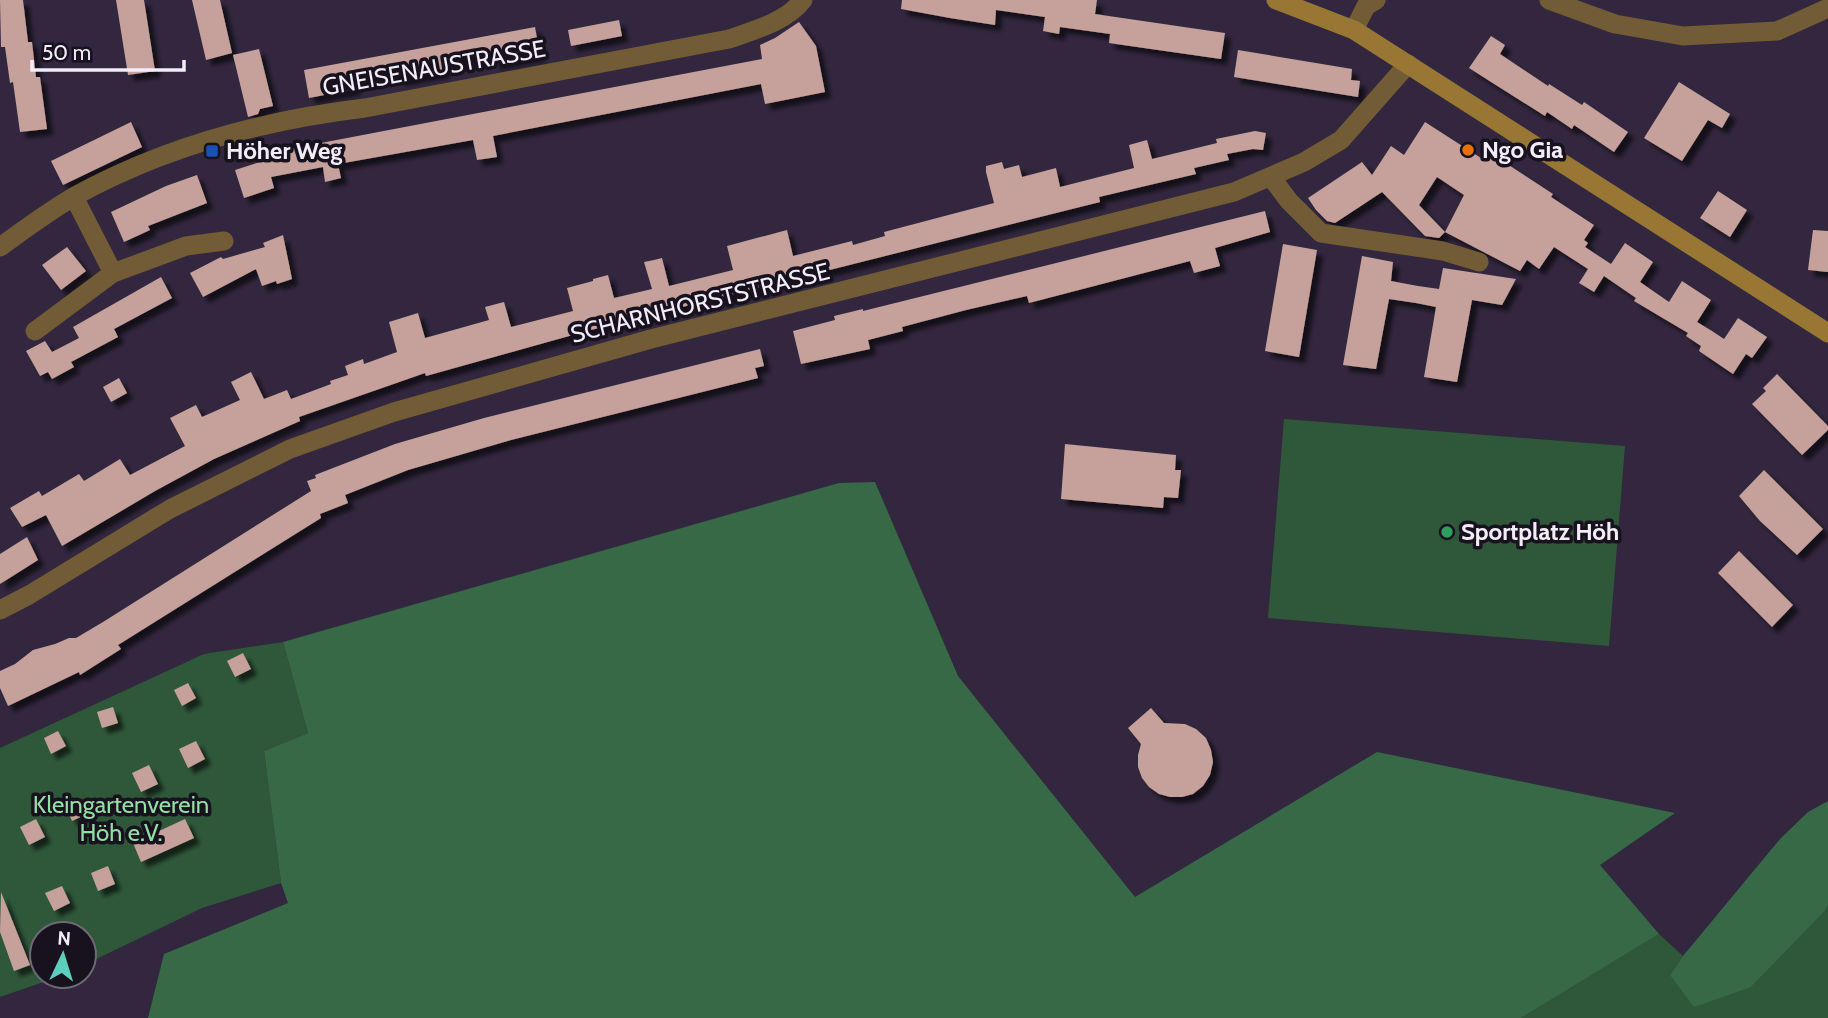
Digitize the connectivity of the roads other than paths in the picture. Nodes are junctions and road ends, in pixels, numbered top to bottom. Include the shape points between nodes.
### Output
1 (803, 0) edge
2 (1276, 0) edge
3 (1376, 0) edge
4 (1549, 0) edge
5 (1828, 8) edge
6 (1354, 30) junction
7 (1408, 64) junction
8 (1271, 177) junction
9 (75, 197) junction
10 (224, 241) dead end
11 (0, 247) edge
12 (1479, 262) dead end
13 (113, 273) junction
14 (35, 331) dead end
15 (1828, 333) edge
16 (0, 610) edge

1 - 9 street, GNEISENAUSTRASSE via 762,28 729,38 248,129 167,155
2 - 6 main road
3 - 6 street via 1366,6
4 - 5 street via 1615,24 1683,36 1777,31
6 - 7 main road
7 - 8 street, SCHARNHORSTSTRASSE via 1341,140
7 - 15 main road
8 - 12 street via 1321,233 1443,251
8 - 16 street, SCHARNHORSTSTRASSE via 1223,195 650,339 394,412 290,449 170,509
9 - 11 street, GNEISENAUSTRASSE
9 - 13 street
10 - 13 street via 186,246
13 - 14 street

